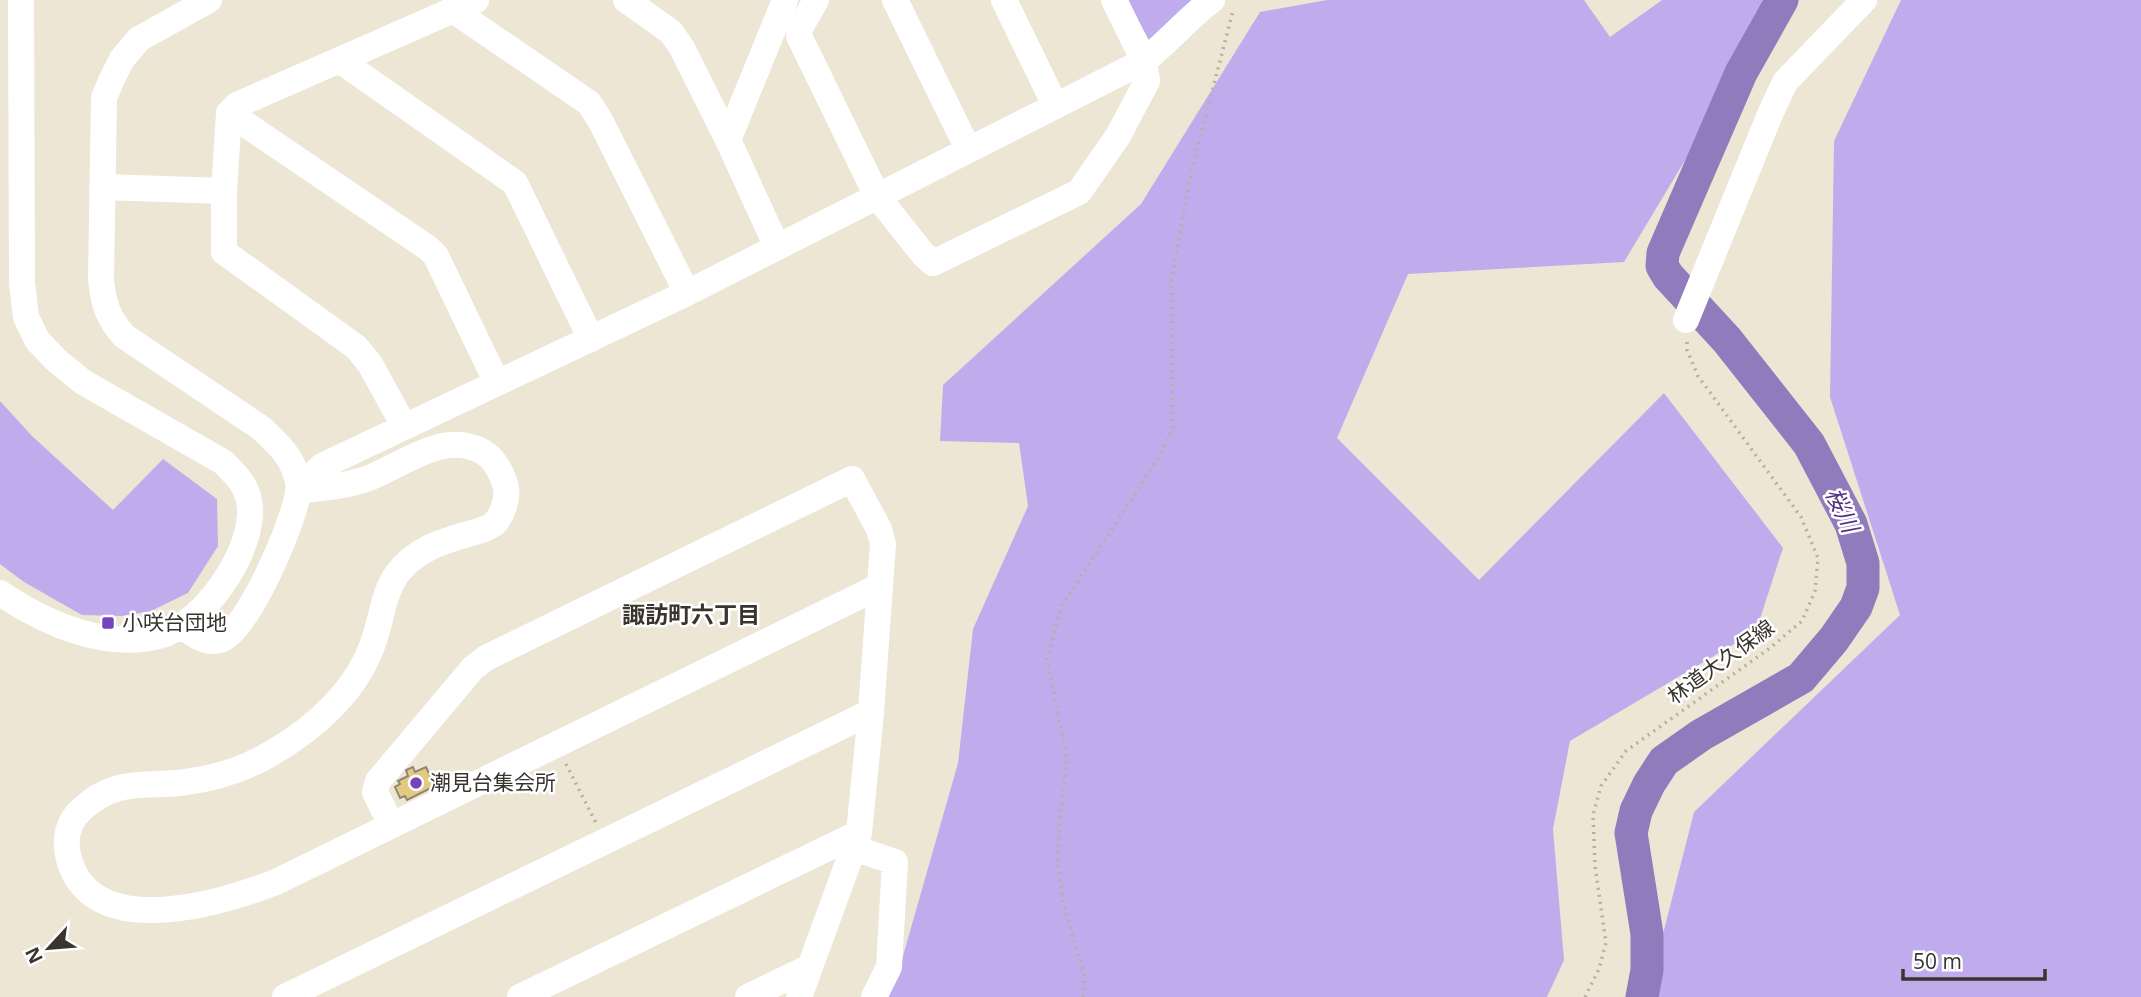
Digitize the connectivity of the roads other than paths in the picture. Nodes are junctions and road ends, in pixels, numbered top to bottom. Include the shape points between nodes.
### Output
1 (21, 0) edge
2 (209, 0) edge
3 (626, 0) edge
4 (786, 0) edge
5 (816, 0) edge
6 (895, 0) edge
7 (1004, 0) edge
8 (1114, 0) edge
9 (1864, 0) edge
10 (464, 5) edge
11 (1222, 5) edge
12 (341, 61) junction
13 (1144, 61) junction
14 (1055, 105) junction
15 (229, 113) junction
16 (728, 140) junction
17 (968, 149) junction
18 (102, 187) junction
19 (224, 191) junction
20 (877, 196) junction
21 (777, 247) junction
22 (687, 293) junction
23 (1686, 320) road end
24 (591, 339) junction
25 (498, 383) junction
26 (404, 426) junction
27 (299, 491) junction
28 (880, 586) junction
29 (0, 593) edge
30 (182, 626) junction
31 (871, 712) junction
32 (391, 825) junction
33 (856, 840) junction
34 (810, 967) junction
35 (285, 997) edge
36 (520, 997) edge
37 (748, 997) edge
38 (799, 997) edge
39 (874, 997) edge

1 - 30 street via 26,317 37,340 74,375 223,462 239,478 248,497 244,541 234,566 216,593
2 - 18 street via 139,39 122,59 104,98
3 - 16 street via 671,32
4 - 16 street
5 - 20 street via 799,36
6 - 17 street
7 - 14 street
8 - 13 street
9 - 23 street via 1785,82
10 - 12 street
10 - 22 street via 589,103
11 - 13 street via 1191,16
12 - 15 street via 237,105
12 - 24 street via 515,183
13 - 14 street
13 - 20 street via 1147,81 1118,136 1079,192 933,263
14 - 17 street
15 - 19 street
15 - 25 street via 436,256
16 - 21 street
17 - 20 street
18 - 19 street
18 - 27 street via 100,278 111,321 124,336 279,444 291,460
19 - 26 street via 224,252 356,347
20 - 21 street
21 - 22 street
22 - 24 street
24 - 25 street
25 - 26 street
26 - 27 street via 322,466
27 - 30 street via 276,559 240,624 220,641 203,640
27 - 32 street via 369,478 438,446 455,444 472,446 490,456 507,490 503,512 493,524 424,549 396,576 358,676 299,736 219,776 114,788 93,799 68,828 71,867 83,886 104,902 139,911 185,908 276,882
28 - 31 street
28 - 32 street
28 - 32 street via 883,544 852,479 486,658 378,781 375,792
29 - 30 street via 24,609 89,635 149,638
31 - 33 street
31 - 35 street
33 - 34 street
33 - 36 street
33 - 39 street via 895,862 889,967
34 - 37 street
34 - 38 street

